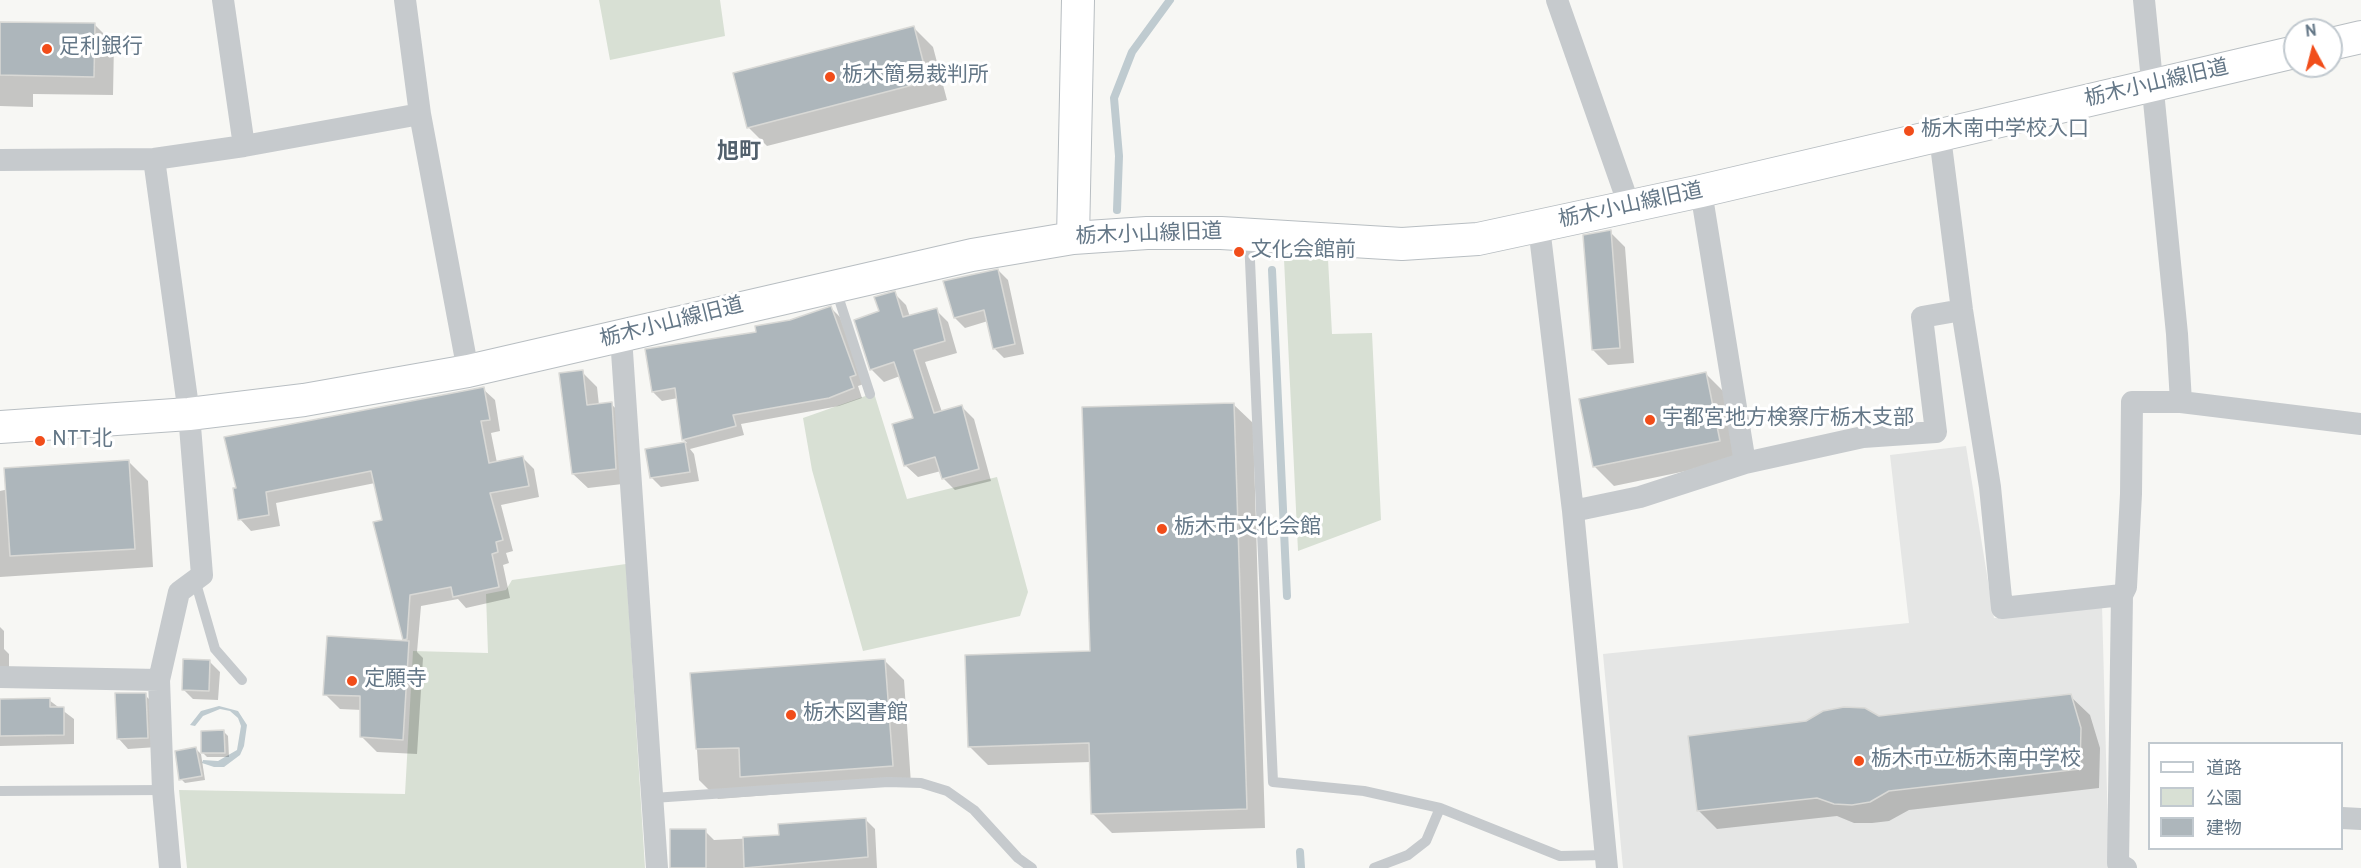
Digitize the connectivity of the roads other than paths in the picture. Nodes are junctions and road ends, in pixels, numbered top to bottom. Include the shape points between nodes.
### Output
1 (223, 0) edge
2 (405, 0) edge
3 (1078, 0) edge
4 (1557, 0) edge
5 (2144, 0) edge
6 (2361, 37) edge
7 (2343, 41) edge
8 (2283, 55) edge
9 (2151, 87) junction
10 (420, 114) junction
11 (1940, 137) junction
12 (244, 146) junction
13 (154, 159) junction
14 (0, 160) edge
15 (1701, 191) junction
16 (1630, 207) junction
17 (1539, 227) junction
18 (1249, 235) junction
19 (1073, 238) junction
20 (835, 286) junction
21 (1962, 310) junction
22 (621, 337) junction
23 (468, 371) junction
24 (870, 394) dead end
25 (2181, 402) junction
26 (189, 414) junction
27 (2361, 424) edge
28 (0, 427) edge
29 (1745, 463) junction
30 (1573, 511) junction
31 (195, 580) junction
32 (2122, 595) junction
33 (0, 677) edge
34 (159, 680) junction
35 (242, 680) dead end
36 (163, 790) junction
37 (0, 791) edge
38 (653, 798) junction
39 (1440, 808) junction
40 (2343, 818) edge
41 (2361, 819) edge
42 (1607, 862) edge
43 (170, 868) edge
44 (657, 868) edge
45 (1032, 868) edge
46 (1374, 868) edge
47 (2126, 868) edge

1 - 12 street
2 - 10 street
3 - 19 street
4 - 16 street
5 - 9 street
6 - 7 street
8 - 9 street, 栃木小山線旧道
9 - 11 street, 栃木小山線旧道
9 - 25 street
10 - 12 street
10 - 23 street
11 - 15 street, 栃木小山線旧道
11 - 21 street
12 - 13 street
13 - 14 street
13 - 26 street
15 - 16 street, 栃木小山線旧道
15 - 29 street
16 - 17 street, 栃木小山線旧道
17 - 18 street, 栃木小山線旧道 via 1478,239 1402,244
17 - 30 street
18 - 19 street, 栃木小山線旧道 via 1148,233
18 - 39 lane via 1273,782 1364,791
19 - 20 street, 栃木小山線旧道 via 972,255
20 - 22 street, 栃木小山線旧道
20 - 24 lane
21 - 29 street via 1922,317 1936,432 1863,437
21 - 32 street via 1990,487 2002,608
22 - 23 street, 栃木小山線旧道
22 - 38 street
23 - 26 street, 栃木小山線旧道 via 304,400
25 - 27 street
25 - 32 street via 2132,402 2131,494 2126,587
26 - 28 street, 栃木小山線旧道
26 - 31 street via 202,575
29 - 30 street via 1640,497
30 - 42 street
31 - 34 street via 179,592
31 - 35 lane via 215,649
32 - 47 street via 2118,863
33 - 34 street
34 - 36 street
36 - 37 lane
36 - 43 street
38 - 44 street
38 - 45 lane via 921,783 947,791 974,810
39 - 42 lane via 1560,856
39 - 46 lane via 1426,841 1408,855
40 - 41 street

